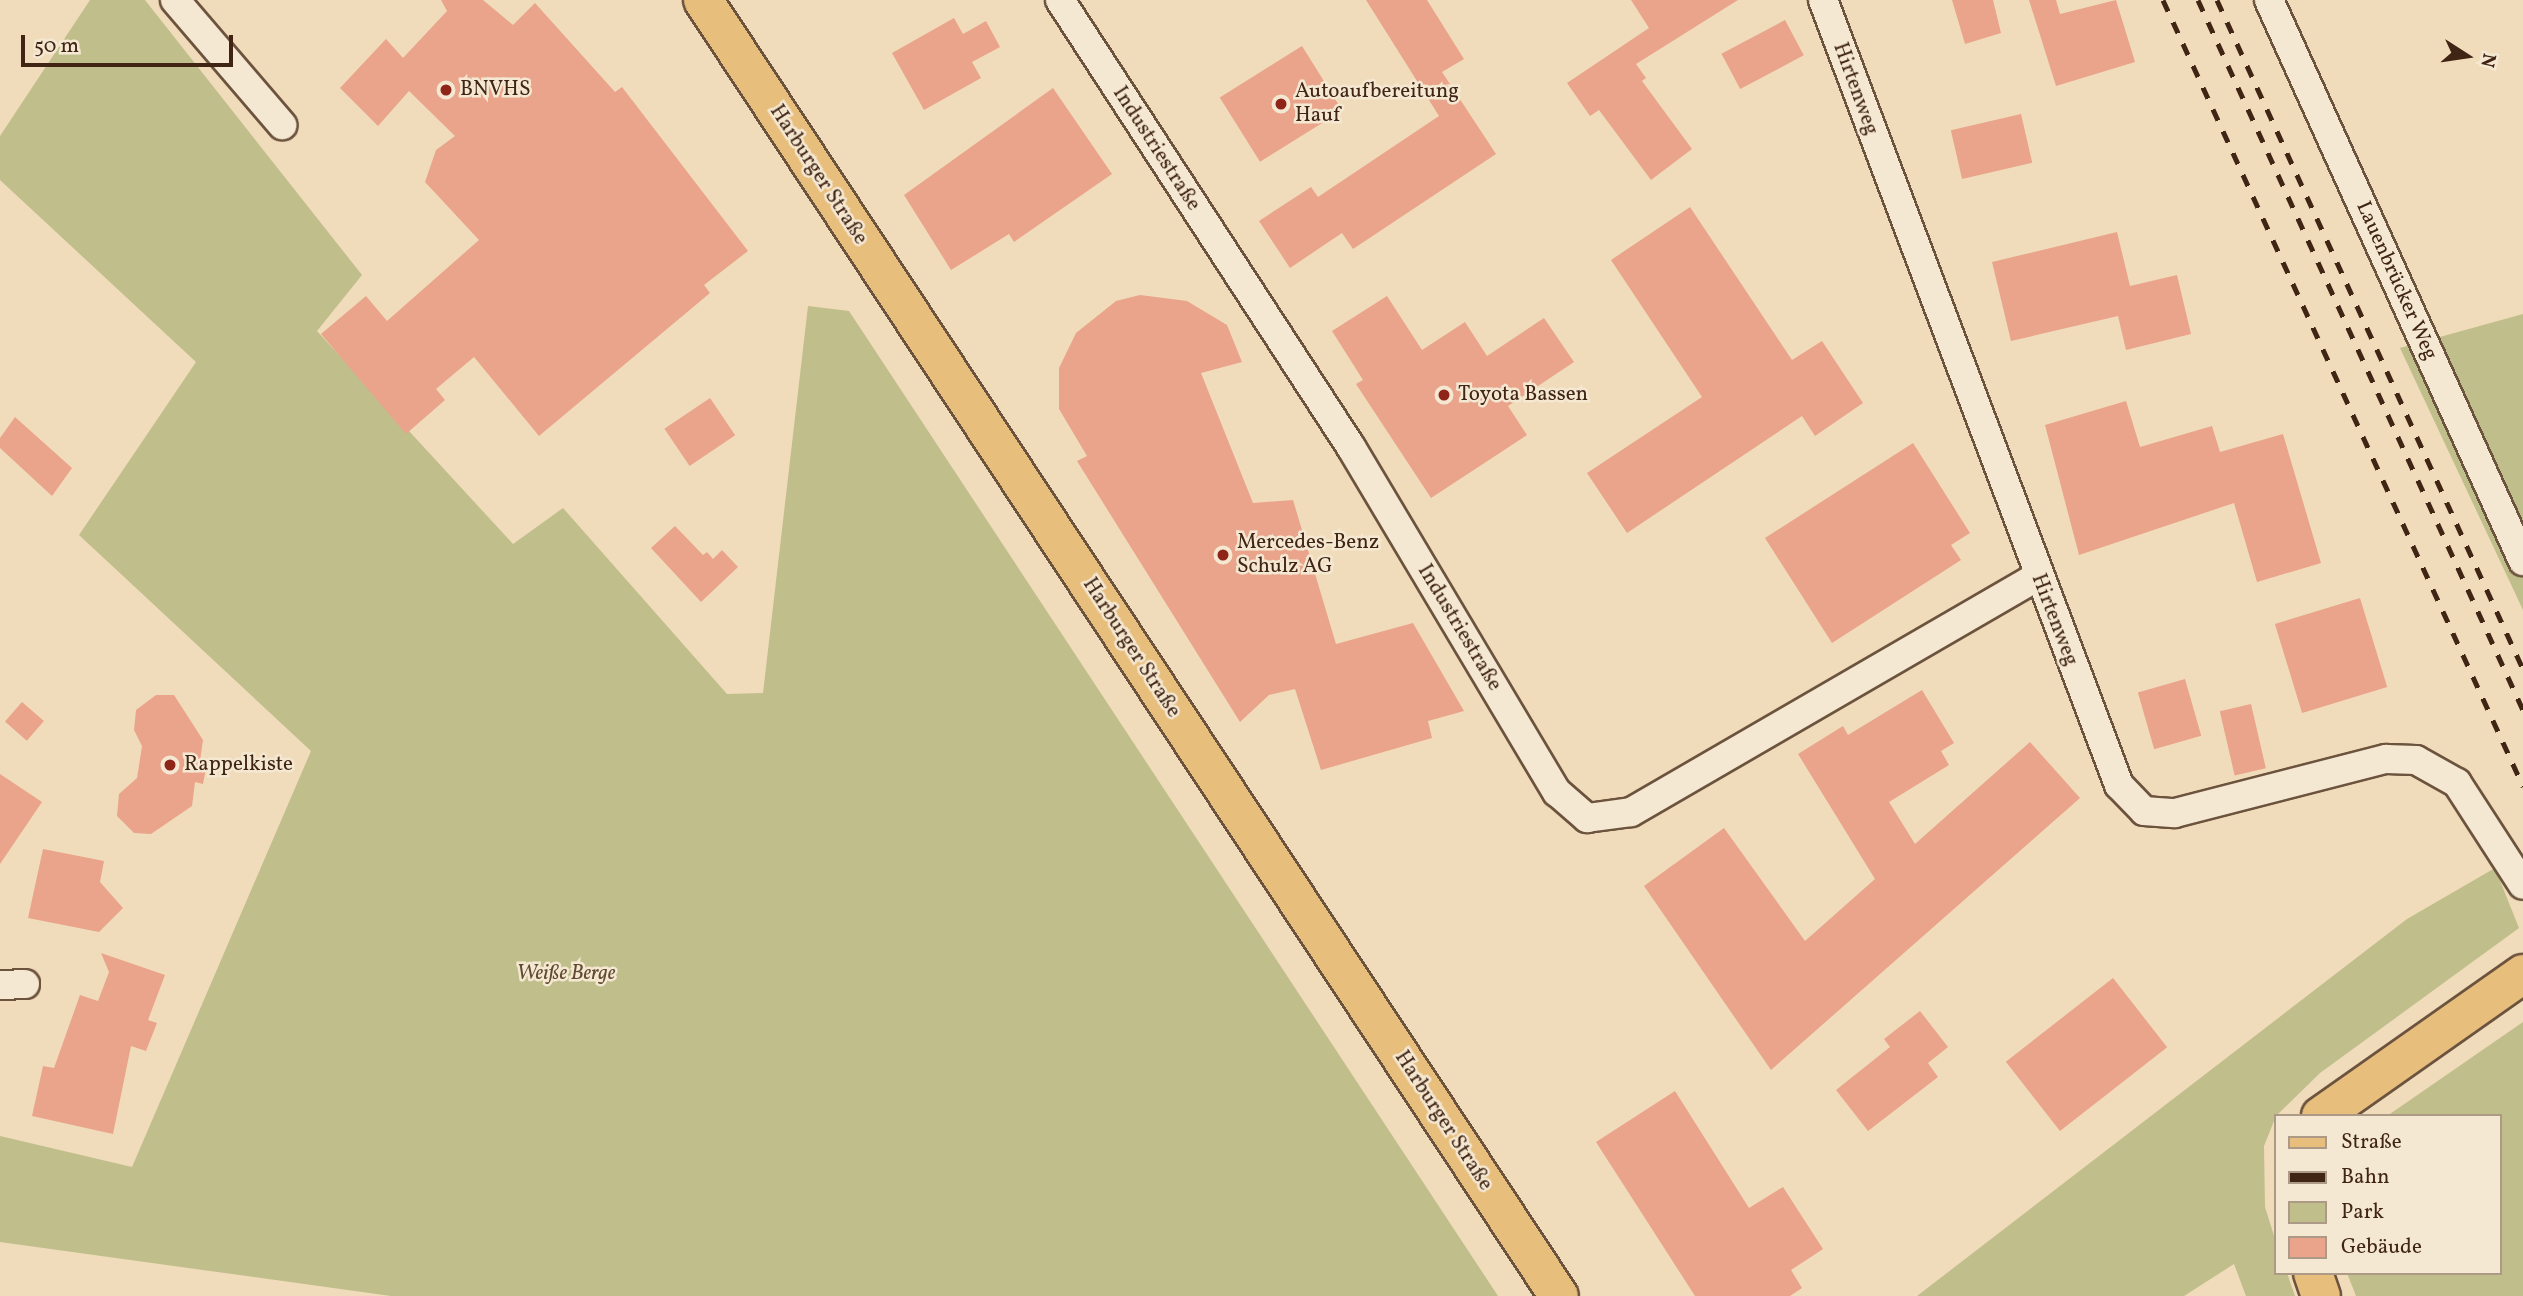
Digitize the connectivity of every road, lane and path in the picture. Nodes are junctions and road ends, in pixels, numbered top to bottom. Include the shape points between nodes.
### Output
1 (175, 0) edge
2 (703, 0) edge
3 (1059, 0) edge
4 (1823, 0) edge
5 (2269, 0) edge
6 (282, 125) dead end
7 (2523, 561) edge
8 (2037, 577) junction
9 (2523, 885) edge
10 (2523, 974) edge
11 (2331, 1107) edge
12 (2314, 1275) edge
13 (1559, 1296) edge
14 (2322, 1296) edge

1 - 6 street
2 - 13 main road, Harburger Straße
3 - 8 street, Industriestraße via 1352,447 1557,792 1587,818 1631,812
4 - 8 street, Hirtenweg
5 - 7 street, Lauenbrücker Weg
8 - 9 street, Hirtenweg via 2119,785 2144,811 2175,813 2386,759 2416,761 2457,783
10 - 11 main road
12 - 14 main road

